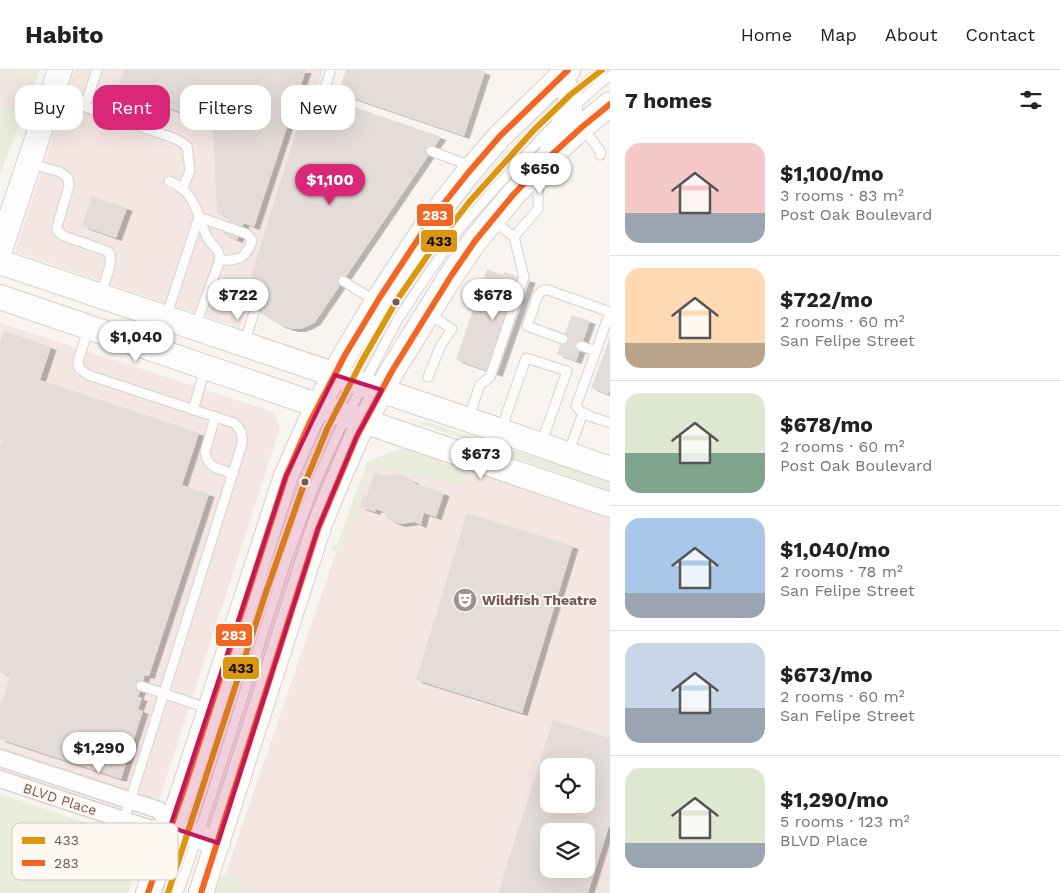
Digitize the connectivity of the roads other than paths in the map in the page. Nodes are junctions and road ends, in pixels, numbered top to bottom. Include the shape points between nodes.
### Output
1 (60, 70) edge
2 (97, 70) edge
3 (331, 70) edge
4 (602, 70) edge
5 (610, 76) edge
6 (55, 85) edge
7 (326, 85) edge
8 (567, 92) edge
9 (610, 104) edge
10 (85, 106) joint
11 (40, 130) edge
12 (431, 151) dead end
13 (600, 155) dead end
14 (29, 163) junction
15 (542, 164) junction
16 (474, 167) junction
17 (169, 181) dead end
18 (182, 189) junction
19 (200, 217) junction
20 (493, 220) junction
21 (514, 237) junction
22 (0, 250) edge
23 (220, 260) junction
24 (0, 262) edge
25 (343, 281) dead end
26 (100, 295) junction
27 (0, 297) edge
28 (377, 302) junction
29 (254, 309) dead end
30 (610, 312) edge
31 (428, 313) junction
32 (166, 318) junction
33 (89, 327) junction
34 (195, 327) junction
35 (563, 339) dead end
36 (244, 344) junction
37 (581, 346) dead end
38 (596, 351) junction
39 (206, 366) junction
40 (428, 377) dead end
41 (358, 382) junction
42 (193, 410) junction
43 (342, 413) junction
44 (583, 413) junction
45 (215, 417) junction
46 (468, 419) junction
47 (610, 423) edge
48 (500, 430) junction
49 (540, 444) junction
50 (568, 454) junction
51 (610, 469) edge
52 (233, 474) junction
53 (610, 504) edge
54 (141, 686) dead end
55 (164, 694) junction
56 (210, 709) junction
57 (0, 758) edge
58 (0, 780) edge
59 (130, 800) junction
60 (124, 820) junction
61 (133, 823) edge
62 (177, 823) edge
63 (178, 824) edge
64 (178, 833) edge
65 (193, 835) junction
66 (178, 854) edge
67 (178, 870) edge
68 (158, 880) edge
69 (174, 880) edge
70 (148, 893) edge
71 (168, 893) edge
72 (178, 893) edge
73 (201, 893) edge

1 - 6 main road
2 - 10 lane
3 - 7 lane
4 - 8 lane
5 - 8 lane via 599,84
8 - 9 main road
8 - 13 lane
8 - 15 main road via 566,121
8 - 16 main road via 500,136
8 - 41 lane via 544,136 460,228
8 - 41 lane via 470,201 428,255 362,360
10 - 18 lane via 176,139 187,146 190,171
11 - 14 main road
12 - 16 lane
14 - 22 main road
14 - 26 lane via 60,172 68,178 69,186 57,231 108,252 110,262
15 - 20 main road
15 - 21 lane via 538,209
16 - 28 main road via 430,221
17 - 18 lane
18 - 19 lane
19 - 23 lane via 208,239 219,251
19 - 23 lane via 247,234 252,242 234,261
19 - 32 lane
20 - 21 lane
20 - 31 main road via 475,241
21 - 46 lane via 524,277 490,377 480,386
23 - 34 lane
24 - 26 main road
25 - 28 lane
26 - 32 main road
27 - 33 main road
28 - 41 main road
29 - 36 lane
30 - 35 lane via 543,290 538,295 527,326
30 - 38 lane
31 - 40 lane via 452,329
31 - 41 main road via 392,371
32 - 34 main road
33 - 39 main road
33 - 42 lane via 78,361 79,368 88,375
34 - 36 main road
36 - 41 main road
37 - 38 lane
38 - 44 lane via 576,406
39 - 42 lane
39 - 43 main road
41 - 43 main road
41 - 43 main road
41 - 46 main road
42 - 45 lane
43 - 53 main road
43 - 56 main road via 310,422 286,476
43 - 65 lane via 328,428 305,481 266,592
43 - 65 main road via 357,436 318,529 281,642
44 - 47 lane
44 - 50 lane
45 - 52 lane via 205,452 210,464
45 - 52 lane via 234,423 243,435
46 - 48 main road
48 - 49 main road
48 - 49 lane via 526,358 567,371
49 - 50 main road
50 - 51 main road
52 - 55 lane
54 - 55 lane
55 - 56 lane
55 - 59 lane
56 - 65 main road
57 - 59 street, BLVD Place
58 - 60 street, BLVD Place
59 - 60 lane
59 - 62 street, BLVD Place via 159,810
60 - 61 street, BLVD Place
63 - 65 street, BLVD Place
64 - 65 street, BLVD Place
65 - 66 main road
65 - 67 lane
65 - 72 lane
65 - 73 main road
68 - 70 main road
69 - 71 lane

